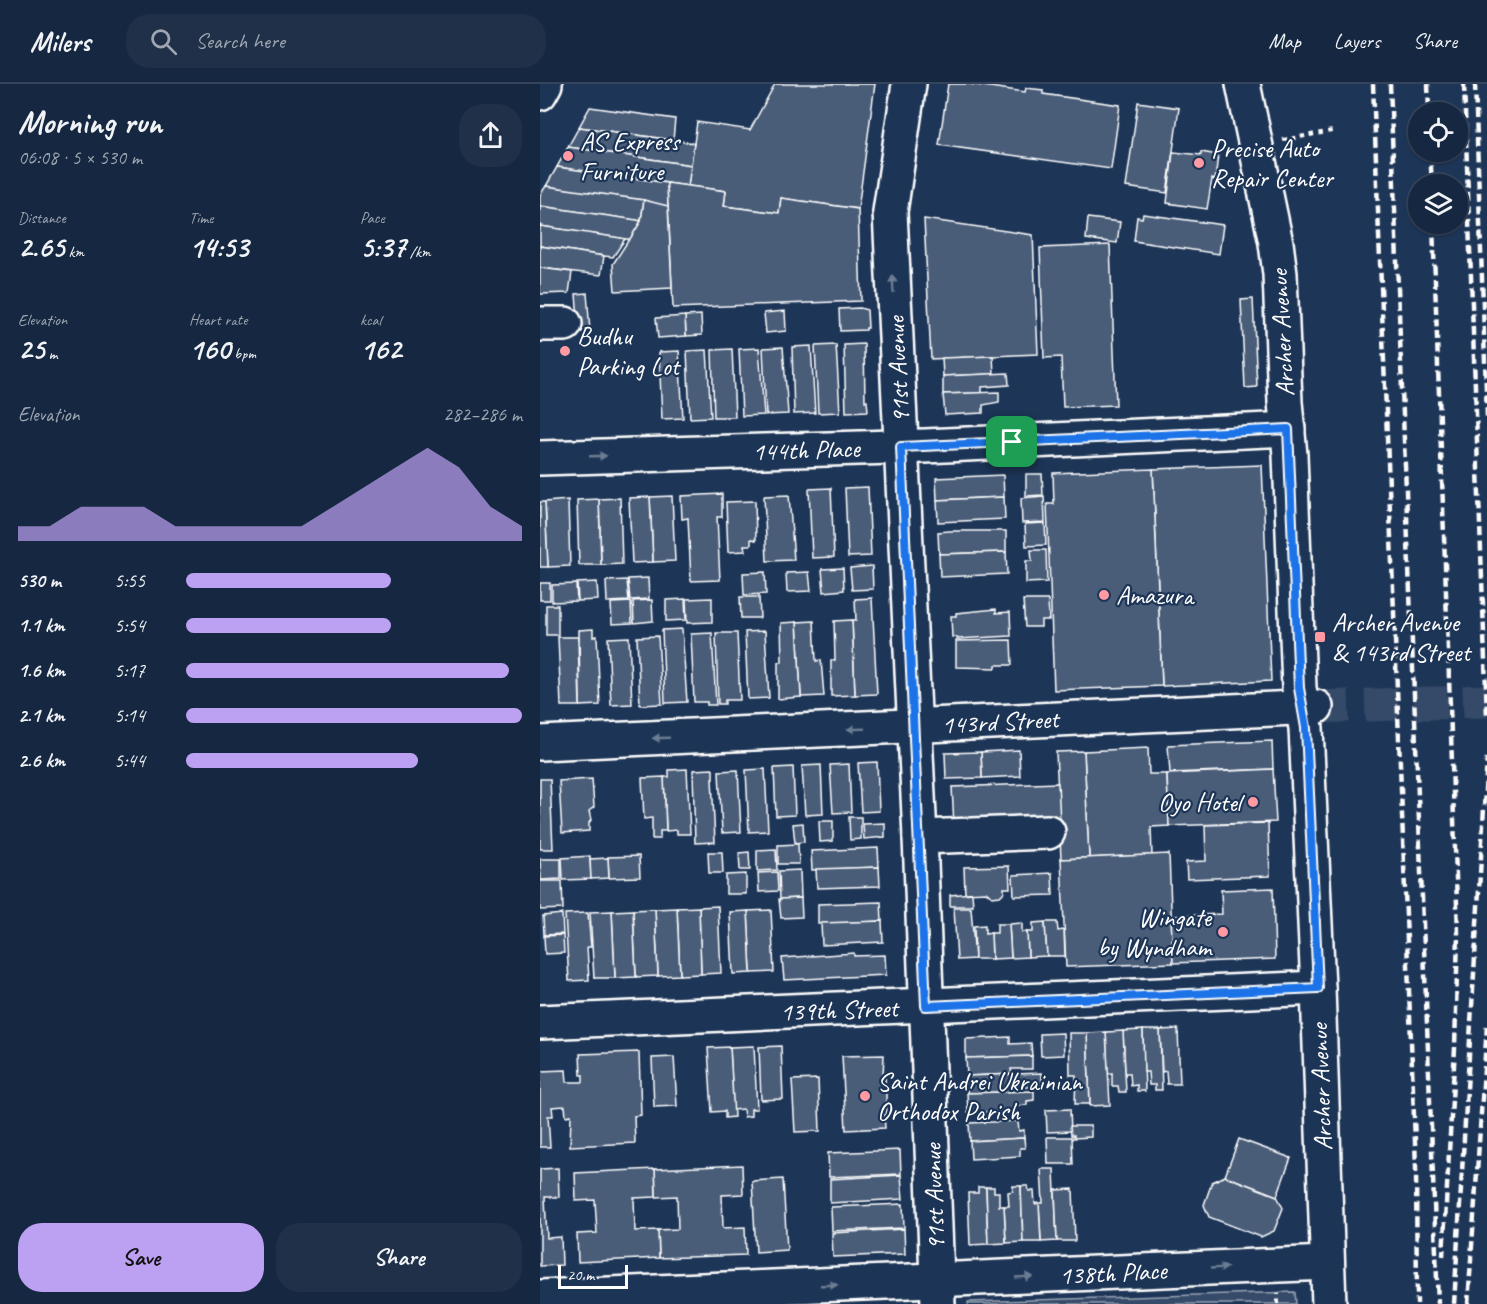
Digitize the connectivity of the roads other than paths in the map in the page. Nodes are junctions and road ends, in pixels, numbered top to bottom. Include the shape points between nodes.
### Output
1 (545, 84) edge
2 (909, 84) edge
3 (1242, 84) edge
4 (540, 93) edge
5 (1288, 429) junction
6 (901, 447) junction
7 (540, 458) edge
8 (1309, 707) junction
9 (914, 727) junction
10 (540, 743) edge
11 (1048, 832) dead end
12 (920, 837) junction
13 (1318, 988) junction
14 (926, 1006) junction
15 (540, 1022) edge
16 (1327, 1263) junction
17 (938, 1292) edge
18 (540, 1298) edge
19 (1329, 1304) edge

1 - 4 street
6 -> 2 street, 91st Avenue via 890,212
3 - 5 street, Archer Avenue via 1279,258
5 - 6 street, 144th Place
5 - 8 street, Archer Avenue via 1299,688
7 -> 6 street, 144th Place
6 - 9 street, 91st Avenue
8 - 9 street, 143rd Street
8 - 13 street, Archer Avenue via 1306,728
9 -> 10 street, 143rd Street
9 - 12 street, 91st Avenue
11 - 12 street
12 - 14 street, 91st Avenue
13 - 14 street, 139th Street
13 - 16 street, Archer Avenue
14 - 15 street, 139th Street
14 - 17 street, 91st Avenue
17 -> 16 street, 138th Place
16 - 19 street, Archer Avenue
18 -> 17 street, 138th Place

